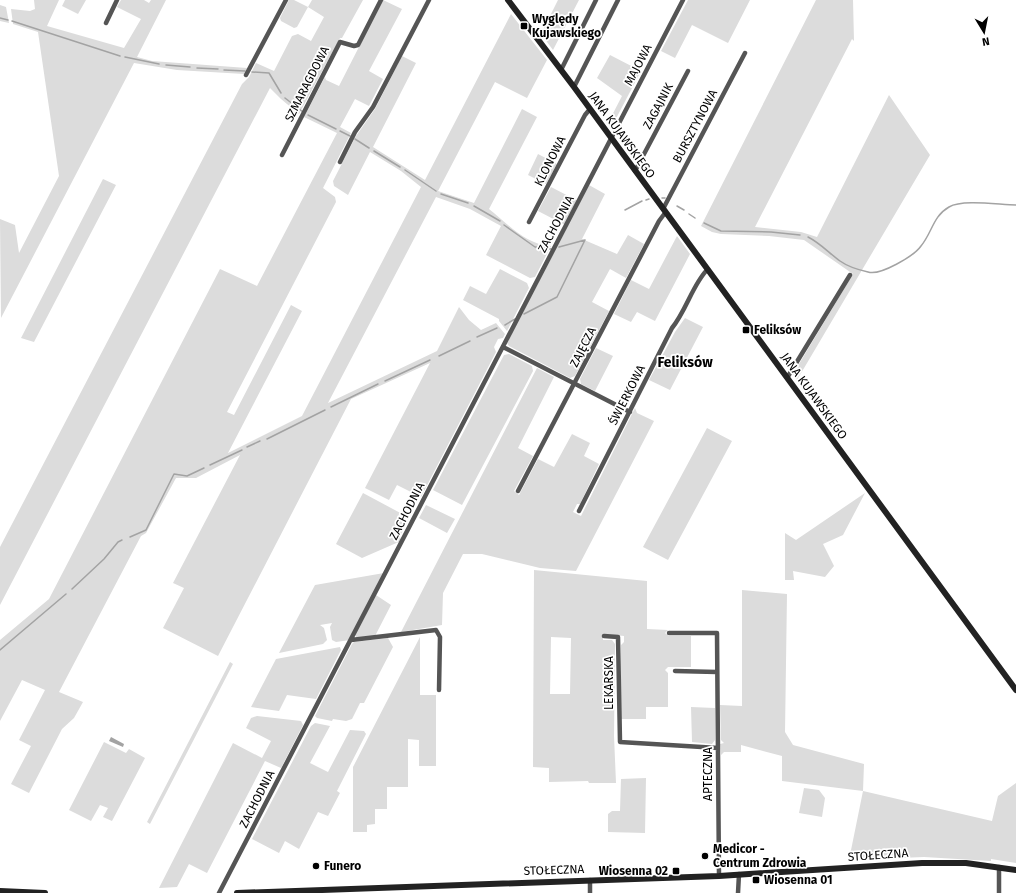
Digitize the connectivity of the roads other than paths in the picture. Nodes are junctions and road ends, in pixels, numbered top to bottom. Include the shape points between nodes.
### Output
1 (117, 0) edge
2 (286, 0) edge
3 (381, 0) edge
4 (428, 0) edge
5 (508, 0) edge
6 (596, 0) edge
7 (618, 0) edge
8 (683, 0) edge
9 (106, 23) dead end
10 (745, 53) dead end
11 (561, 70) junction
12 (688, 71) dead end
13 (246, 75) dead end
14 (574, 87) junction
15 (590, 109) junction
16 (611, 139) junction
17 (282, 155) dead end
18 (340, 162) dead end
19 (634, 170) junction
20 (664, 211) junction
21 (530, 222) dead end
22 (708, 270) junction
23 (850, 275) dead end
24 (503, 347) junction
25 (787, 378) junction
26 (575, 384) junction
27 (630, 412) junction
28 (518, 491) dead end
29 (579, 511) dead end
30 (669, 633) dead end
31 (604, 636) dead end
32 (351, 640) junction
33 (675, 671) dead end
34 (717, 672) junction
35 (439, 690) dead end
36 (1016, 690) edge
37 (718, 748) junction
38 (999, 867) junction
39 (1016, 870) edge
40 (739, 874) junction
41 (719, 876) junction
42 (590, 880) junction
43 (0, 890) edge
44 (46, 893) edge
45 (219, 893) edge
46 (237, 893) edge
47 (590, 893) edge
48 (738, 893) edge
49 (999, 893) edge

1 - 9 street
2 - 13 street
3 - 17 street, SZMARAGDOWA via 358,45 340,42
4 - 18 street via 373,107 355,132
5 - 11 main road, JANA KUJAWSKIEGO
6 - 11 street
7 - 14 street
8 - 16 street, MAJOWA
10 - 20 street, BURSZTYNOWA
11 - 14 main road, JANA KUJAWSKIEGO
12 - 19 street, ZAGAJNIK
14 - 15 main road, JANA KUJAWSKIEGO
15 - 16 main road, JANA KUJAWSKIEGO
15 - 21 street, KLONOWA
16 - 19 main road, JANA KUJAWSKIEGO
16 - 24 street, ZACHODNIA
19 - 20 main road, JANA KUJAWSKIEGO
20 - 22 main road, JANA KUJAWSKIEGO
20 - 26 street, ZAJĘCZA
22 - 25 main road, JANA KUJAWSKIEGO
22 - 27 street, ŚWIERKOWA via 672,328
23 - 25 street
24 - 26 street
24 - 32 street, ZACHODNIA
25 - 36 main road, JANA KUJAWSKIEGO
26 - 27 street
26 - 28 street, ZAJĘCZA
27 - 29 street, ŚWIERKOWA
30 - 34 street, APTECZNA via 717,633
31 - 37 street, LEKARSKA via 618,638 620,742
32 - 35 street via 438,631
32 - 45 street, ZACHODNIA
33 - 34 street
34 - 37 street, APTECZNA
37 - 41 street, APTECZNA
38 - 39 main road, STOŁECZNA
38 - 40 main road, STOŁECZNA via 966,863 922,863
38 - 49 street
40 - 41 main road, STOŁECZNA
40 - 48 street
41 - 42 main road, STOŁECZNA
42 - 46 main road, STOŁECZNA
42 - 47 street
43 - 44 main road

